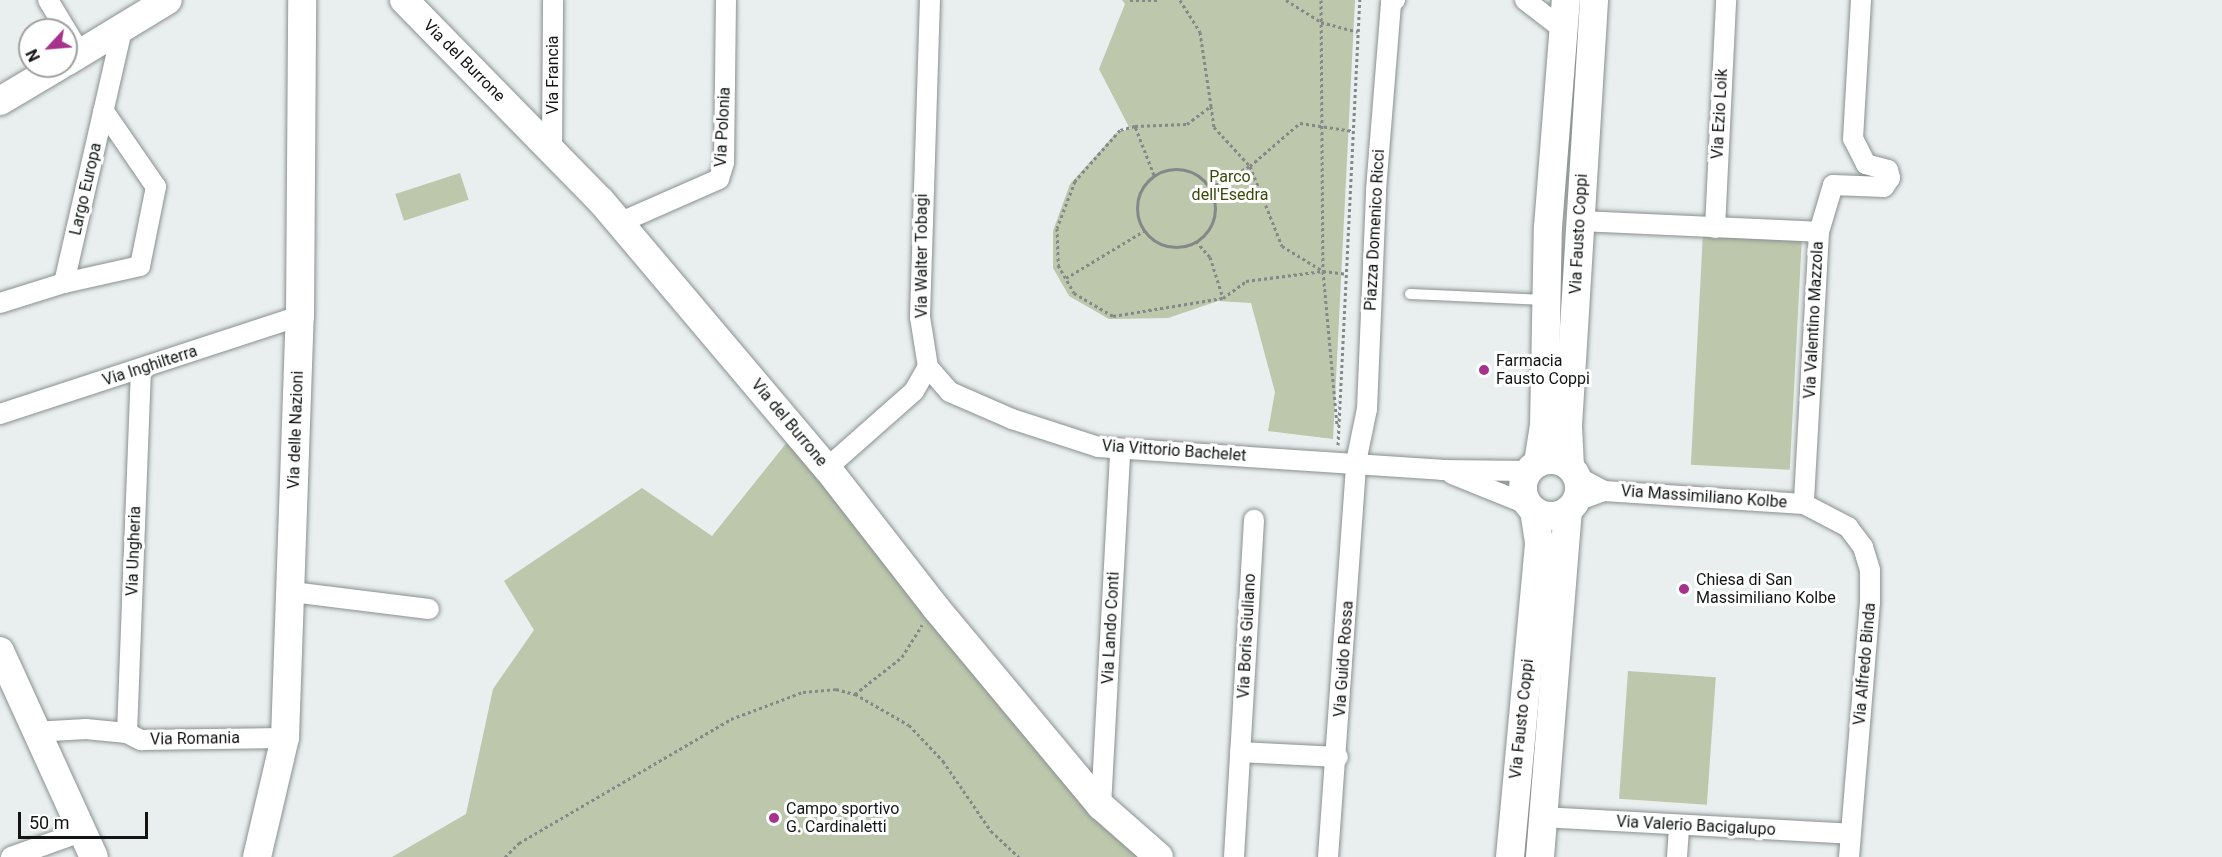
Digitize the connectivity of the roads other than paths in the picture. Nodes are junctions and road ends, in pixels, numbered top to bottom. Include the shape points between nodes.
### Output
1 (48, 0) edge
2 (168, 0) edge
3 (302, 0) edge
4 (404, 0) edge
5 (553, 0) edge
6 (726, 0) edge
7 (930, 0) edge
8 (1395, 0) edge
9 (1525, 0) edge
10 (1566, 0) edge
11 (1594, 0) edge
12 (1726, 0) edge
13 (1861, 0) edge
14 (54, 18) edge
15 (122, 29) junction
16 (1564, 30) junction
17 (78, 54) edge
18 (38, 78) edge
19 (0, 101) edge
20 (103, 110) junction
21 (552, 150) junction
22 (1580, 220) junction
23 (619, 223) junction
24 (1715, 228) junction
25 (1819, 232) junction
26 (64, 284) junction
27 (1410, 294) dead end
28 (1546, 300) junction
29 (0, 303) edge
30 (300, 316) junction
31 (928, 367) junction
32 (141, 369) junction
33 (0, 414) edge
34 (1120, 451) junction
35 (1347, 461) junction
36 (1534, 467) junction
37 (827, 468) junction
38 (1441, 470) junction
39 (1572, 489) junction
40 (1804, 504) junction
41 (1532, 507) junction
42 (1254, 519) dead end
43 (292, 592) junction
44 (429, 609) dead end
45 (0, 651) edge
46 (34, 732) junction
47 (127, 733) junction
48 (285, 738) junction
49 (1240, 752) junction
50 (1338, 758) junction
51 (1101, 806) junction
52 (1542, 817) junction
53 (1679, 825) junction
54 (1851, 834) junction
55 (88, 845) edge
56 (12, 857) edge
57 (257, 857) edge
58 (1159, 857) edge
59 (1234, 857) edge
60 (1328, 857) edge
61 (1510, 857) edge
62 (1540, 857) edge
63 (1677, 857) edge
64 (1849, 857) edge

1 - 14 street
2 - 15 street
3 - 30 street, Via delle Nazioni
4 - 21 street, Via del Burrone
5 - 21 street, Via Francia
6 - 23 street, Via Polonia via 724,163 719,179
7 - 31 street, Via Walter Tobagi via 920,317
8 - 35 street, Piazza Domenico Ricci via 1391,3 1376,190 1367,409
9 - 16 street
10 - 16 street, Via Fausto Coppi
11 - 22 street, Via Fausto Coppi
12 - 24 street, Via Ezio Loik
13 - 25 street via 1853,140 1866,164 1888,170 1890,178 1884,187 1833,185
15 - 17 street
15 - 20 street, Largo Europa
16 - 28 street, Via Fausto Coppi
18 - 19 street
20 - 26 street, Largo Europa
20 - 26 street via 156,188 140,266
21 - 23 street, Via del Burrone
22 - 24 street, Via Valentino Mazzola
22 - 39 street, Via Fausto Coppi via 1568,426
23 - 37 street, Via del Burrone
24 - 25 street, Via Valentino Mazzola
25 - 40 street, Via Valentino Mazzola
26 - 29 street
27 - 28 lane
28 - 36 street, Via Fausto Coppi via 1544,427
30 - 32 street, Via Inghilterra
30 - 43 street, Via delle Nazioni
31 - 34 street, Via Vittorio Bachelet via 950,392 1012,418
31 - 37 street via 914,391
32 - 33 street, Via Inghilterra
32 - 47 street, Via Ungheria
34 - 35 street, Via Vittorio Bachelet
34 - 51 street, Via Lando Conti
35 - 38 street, Via Vittorio Bachelet
35 - 50 street, Via Guido Rossa
36 - 38 street, Via Vittorio Bachelet
36 - 39 street via 1555,460
36 - 41 street, Via Fausto Coppi via 1524,488
37 - 51 street, Via del Burrone via 936,608
38 - 41 street, Via Vittorio Bachelet
39 - 40 street, Via Massimiliano Kolbe
39 - 41 street via 1551,516
39 - 52 street, Via Fausto Coppi
40 - 54 street, Via Alfredo Binda via 1848,528 1863,547 1870,570
41 - 61 street, Via Fausto Coppi via 1539,542
42 - 49 street, Via Boris Giuliano
43 - 44 street
43 - 48 street, Via delle Nazioni
45 - 46 street
46 - 47 street, Via Romania via 86,729
46 - 55 street
47 - 48 street, Via Romania via 141,740
48 - 57 street, Via delle Nazioni
49 - 50 street
49 - 59 street, Via Boris Giuliano
50 - 60 street, Via Guido Rossa
51 - 58 street, Via del Burrone
52 - 53 street, Via Valerio Bacigalupo
52 - 62 street, Via Fausto Coppi
53 - 54 street, Via Valerio Bacigalupo
53 - 63 street
54 - 64 street, Via Alfredo Binda
55 - 56 street

